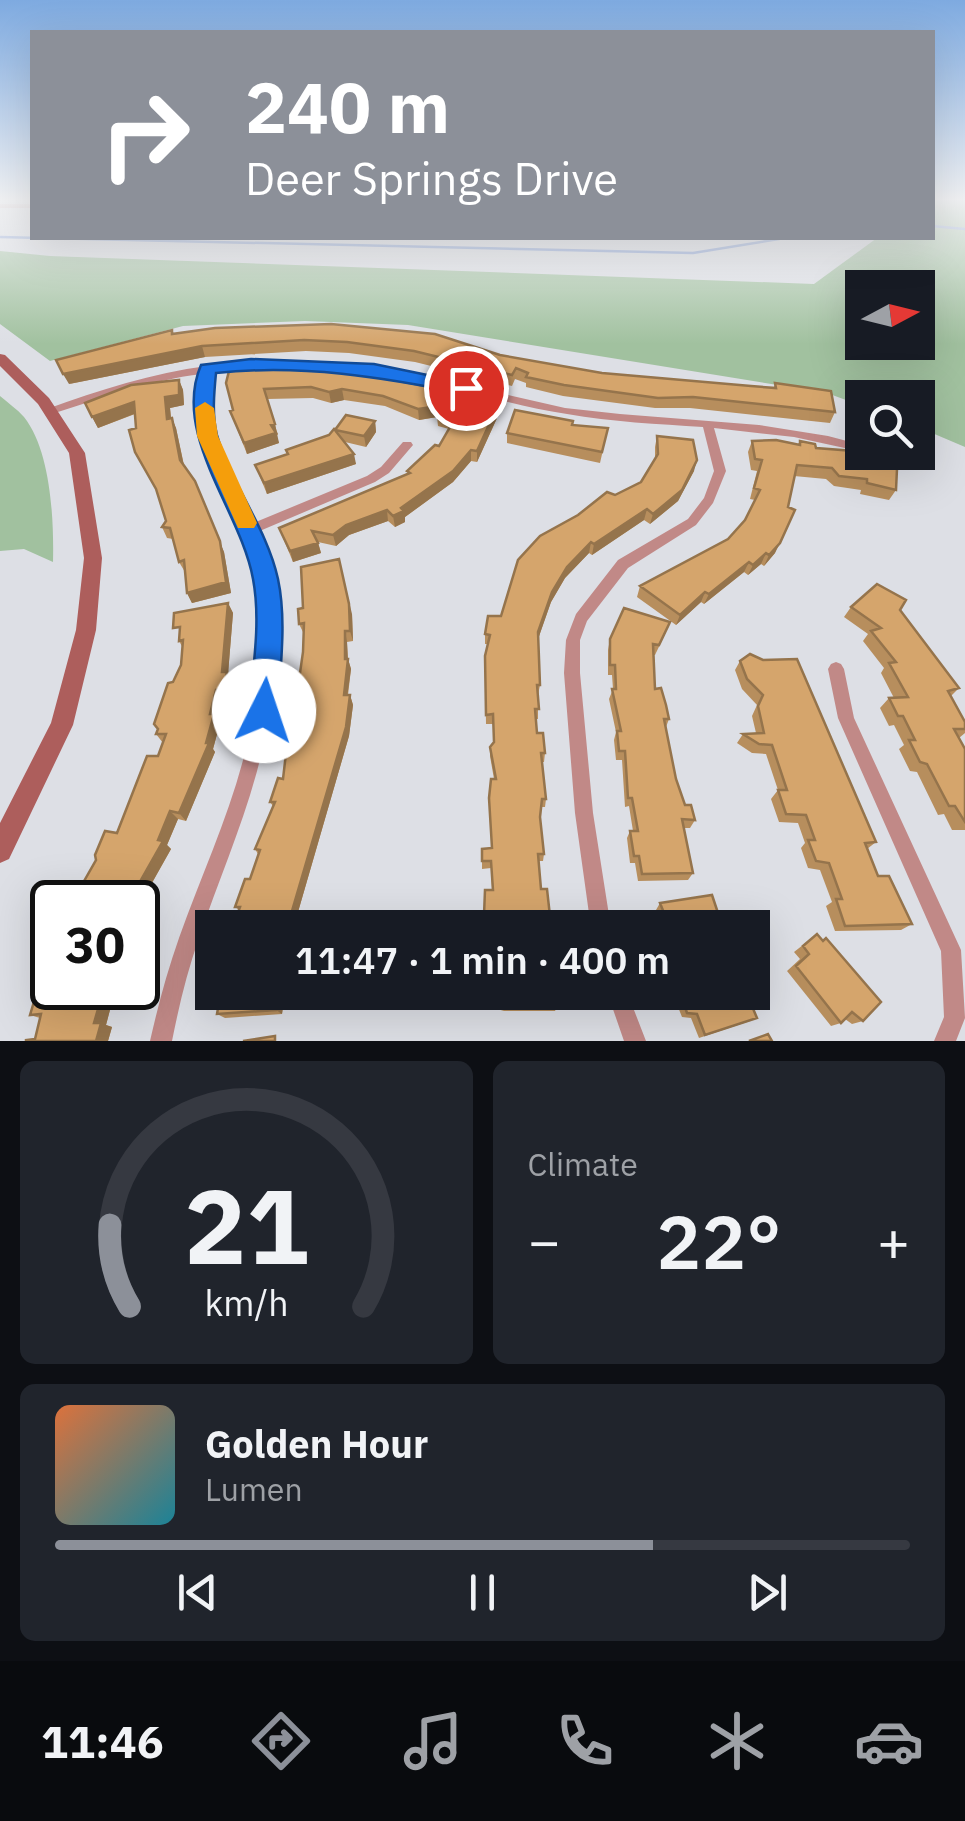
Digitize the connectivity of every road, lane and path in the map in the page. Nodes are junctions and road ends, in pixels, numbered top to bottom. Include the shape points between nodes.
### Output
1 (0, 358) edge
2 (208, 369) junction
3 (51, 411) junction
4 (708, 424) junction
5 (845, 444) edge
6 (407, 445) dead end
7 (249, 530) junction
8 (836, 668) dead end
9 (0, 850) edge
10 (598, 910) edge
11 (624, 1010) edge
12 (161, 1041) edge
13 (635, 1041) edge
14 (945, 1041) edge

1 - 3 main road
2 - 3 street via 130,382
2 - 4 street via 290,364 374,370 578,413
2 - 7 street via 208,436
3 - 9 main road via 77,453 93,558 86,630 62,725
4 - 5 street via 795,431
4 - 10 street via 720,470 709,500 692,522 623,564 581,618 573,640 584,813
6 - 7 street via 371,479
7 - 12 street via 266,579 264,711 252,769
8 - 14 street via 846,718 951,950 955,1017
11 - 13 street

